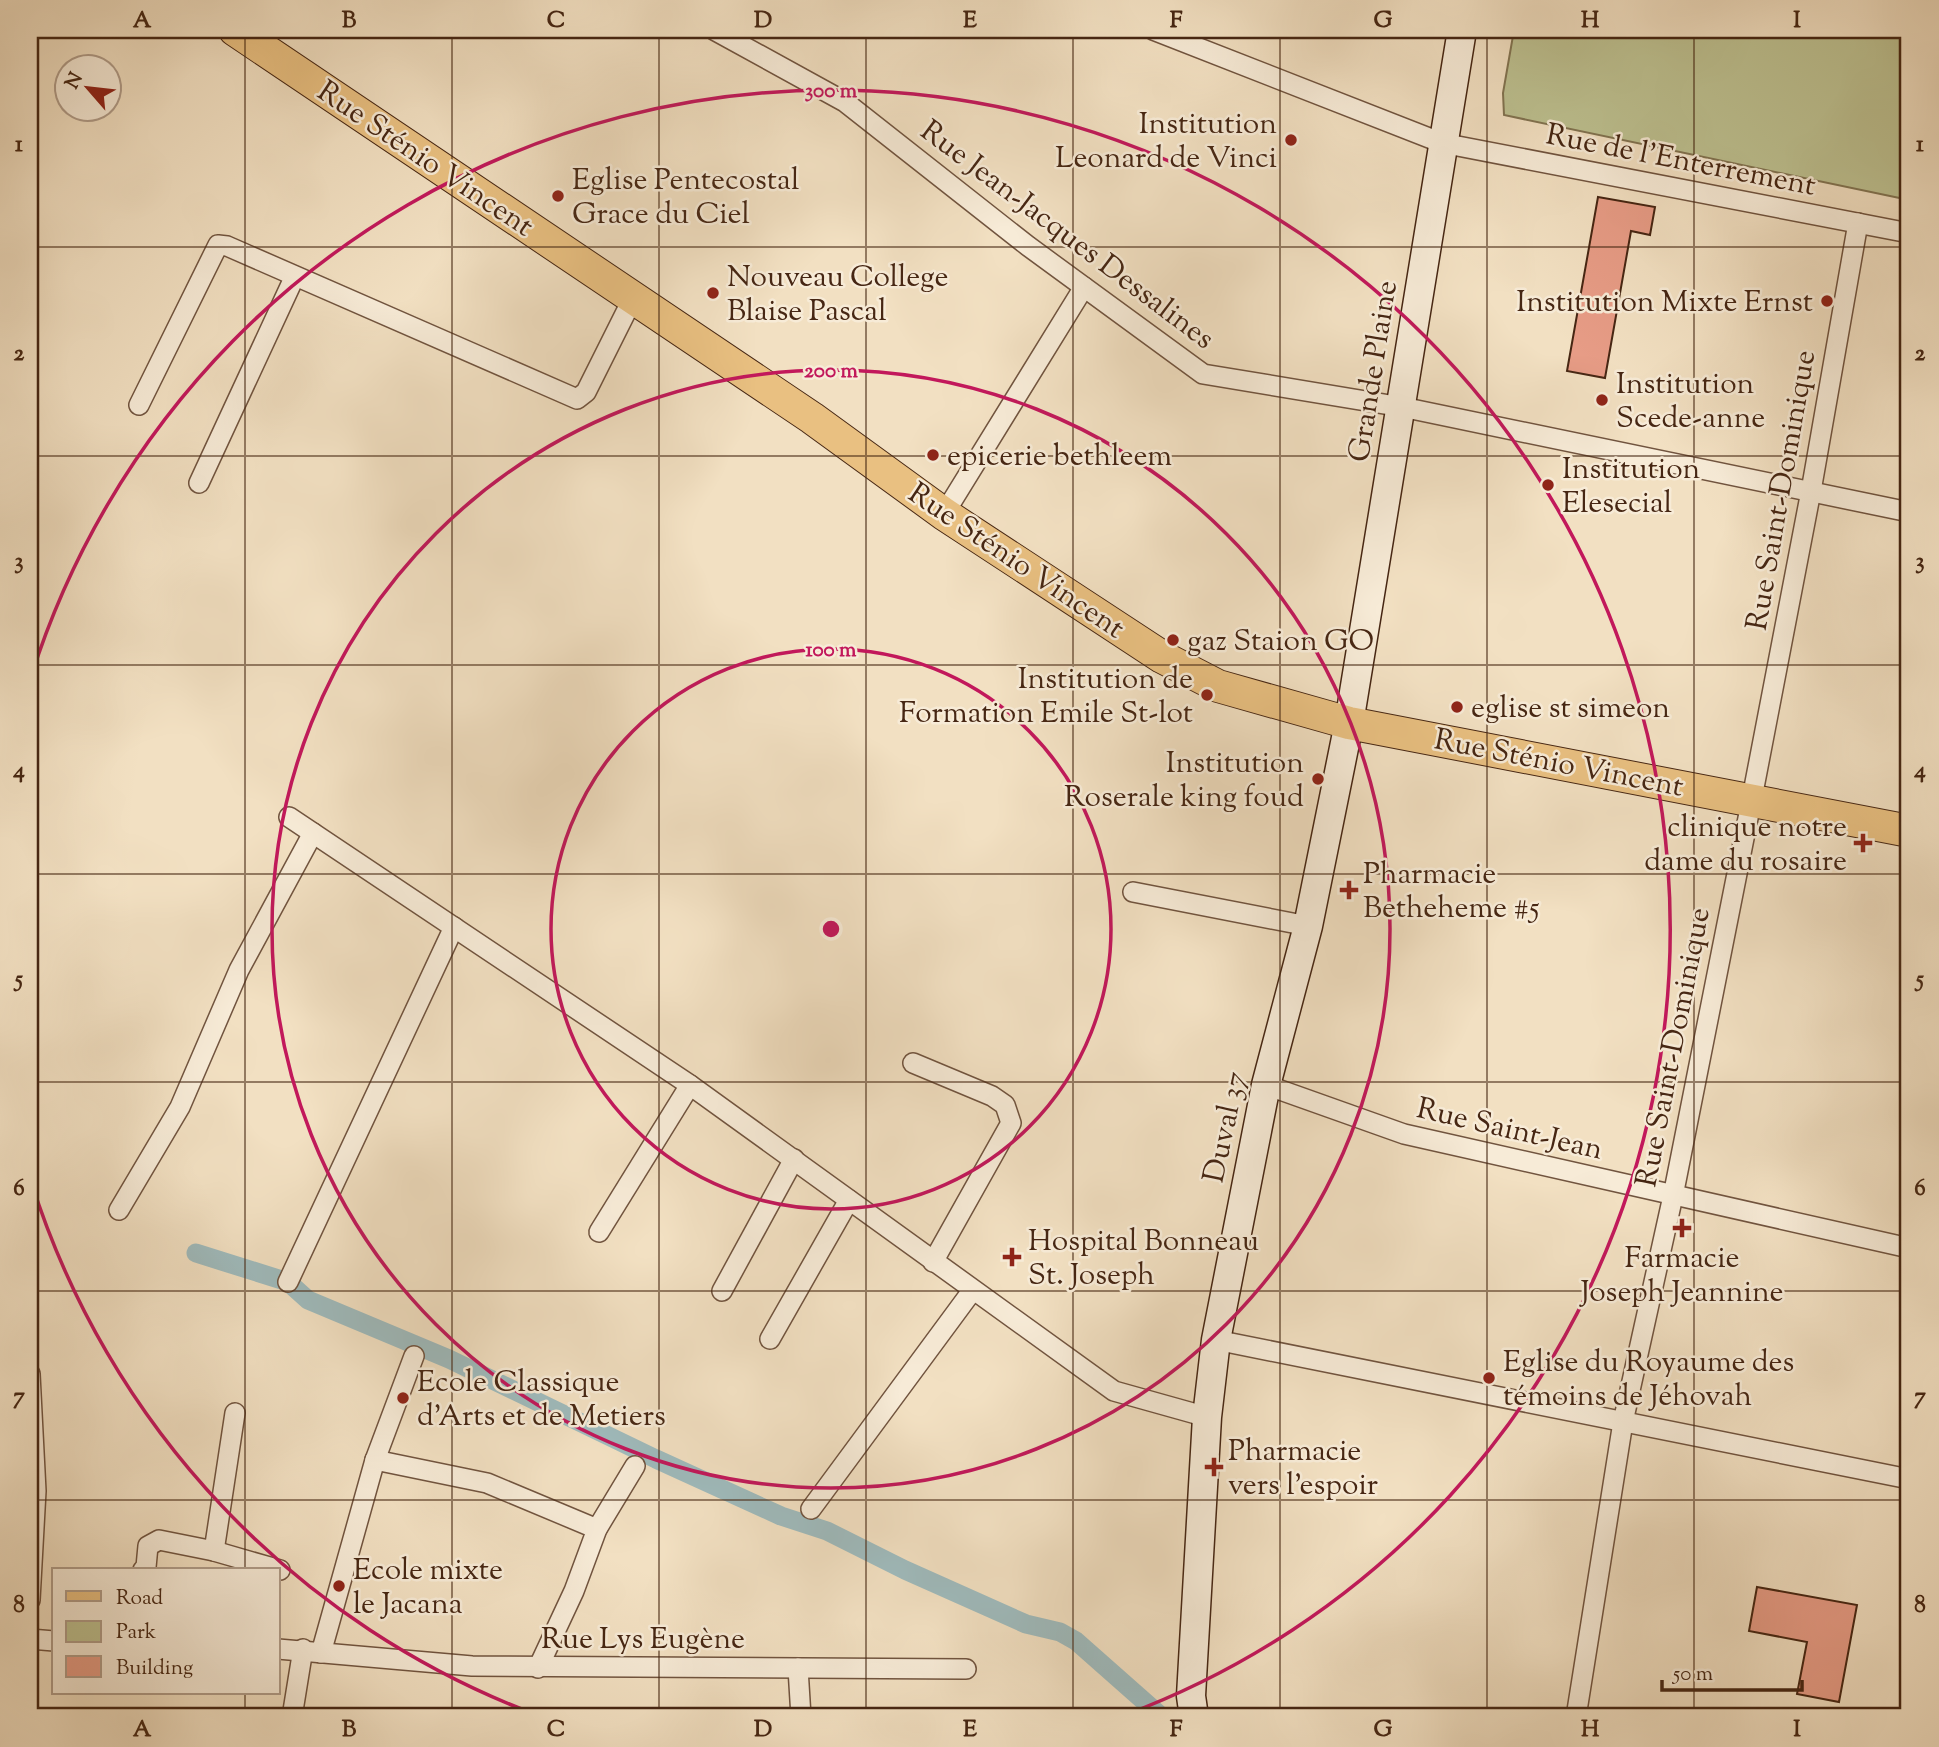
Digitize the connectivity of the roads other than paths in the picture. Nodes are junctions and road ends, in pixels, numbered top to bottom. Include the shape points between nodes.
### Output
1 (235, 30) edge
2 (714, 30) edge
3 (1153, 30) edge
4 (1462, 30) edge
5 (1441, 143) junction
6 (1858, 222) junction
7 (1909, 233) edge
8 (293, 278) junction
9 (1084, 287) junction
10 (633, 298) junction
11 (139, 405) dead end
12 (1402, 407) junction
13 (199, 483) dead end
14 (1811, 491) junction
15 (1909, 512) edge
16 (944, 514) junction
17 (1349, 723) junction
18 (1752, 798) junction
19 (289, 817) dead end
20 (1909, 831) edge
21 (313, 833) junction
22 (1133, 892) dead end
23 (1308, 926) junction
24 (454, 927) junction
25 (913, 1063) dead end
26 (690, 1085) junction
27 (1266, 1086) junction
28 (794, 1159) junction
29 (1673, 1196) junction
30 (849, 1200) junction
31 (119, 1210) dead end
32 (599, 1232) dead end
33 (1909, 1248) edge
34 (933, 1262) junction
35 (288, 1282) dead end
36 (722, 1291) dead end
37 (972, 1291) junction
38 (769, 1339) dead end
39 (1216, 1340) junction
40 (414, 1356) dead end
41 (30, 1374) edge
42 (235, 1413) dead end
43 (1207, 1417) junction
44 (1623, 1422) junction
45 (375, 1460) junction
46 (635, 1466) dead end
47 (1909, 1479) edge
48 (811, 1509) dead end
49 (597, 1529) junction
50 (214, 1551) junction
51 (145, 1568) edge
52 (273, 1568) edge
53 (30, 1600) edge
54 (30, 1639) edge
55 (52, 1641) edge
56 (280, 1649) edge
57 (312, 1651) junction
58 (538, 1668) junction
59 (798, 1668) junction
60 (966, 1669) dead end
61 (292, 1717) edge
62 (801, 1717) edge
63 (1194, 1717) edge
64 (1576, 1717) edge

1 - 10 main road, Rue Sténio Vincent
2 - 9 street, Rue Jean-Jacques Dessalines via 845,102
3 - 5 street, Rue de l'Enterrement
4 - 5 street, Grande Plaine
5 - 6 street, Rue de l'Enterrement
5 - 12 street, Grande Plaine
6 - 7 street, Rue de l'Enterrement
6 - 14 street, Rue Saint-Dominique
8 - 10 street via 577,399 586,392
8 - 11 street via 227,246 214,248
8 - 13 street
9 - 12 street, Rue Jean-Jacques Dessalines via 1203,374
9 - 16 street
10 - 16 main road, Rue Sténio Vincent via 812,418
12 - 14 street, Rue Jean-Jacques Dessalines
12 - 17 street, Grande Plaine
14 - 15 street, Rue Jean-Jacques Dessalines
14 - 18 street, Rue Saint-Dominique
16 - 17 main road, Rue Sténio Vincent via 1185,669 1218,686
17 - 18 main road, Rue Sténio Vincent
17 - 23 street, Duval 37
18 - 20 main road, Rue Sténio Vincent
18 - 29 street, Rue Saint-Dominique
19 - 21 street
21 - 24 street
21 - 31 street via 239,970 180,1107
22 - 23 street
23 - 27 street, Duval 37
24 - 26 street
24 - 35 street
25 - 34 street via 992,1096 1005,1105 1011,1123
26 - 28 street
26 - 32 street
27 - 29 street, Rue Saint-Jean via 1404,1134
27 - 39 street, Duval 37
28 - 30 street
28 - 36 street
29 - 33 street, Rue Saint-Jean
29 - 44 street, Rue Saint-Dominique
30 - 34 street
30 - 38 street
34 - 37 street
37 - 43 street via 1114,1391
37 - 48 street
39 - 43 street, Duval 37
39 - 44 street
40 - 45 street
41 - 53 street via 36,1491
42 - 50 street
43 - 63 street, Duval 37 via 1191,1696
44 - 47 street
44 - 64 street, Rue Saint-Dominique
45 - 49 street via 487,1483
45 - 57 street
46 - 49 street
49 - 58 street via 575,1591
50 - 51 street via 159,1540 148,1546
50 - 52 street
54 - 55 street
56 - 57 street, Rue Lys Eugène
57 - 58 street, Rue Lys Eugène
57 - 61 street
58 - 59 street, Rue Lys Eugène
59 - 60 street, Rue Lys Eugène
59 - 62 street

